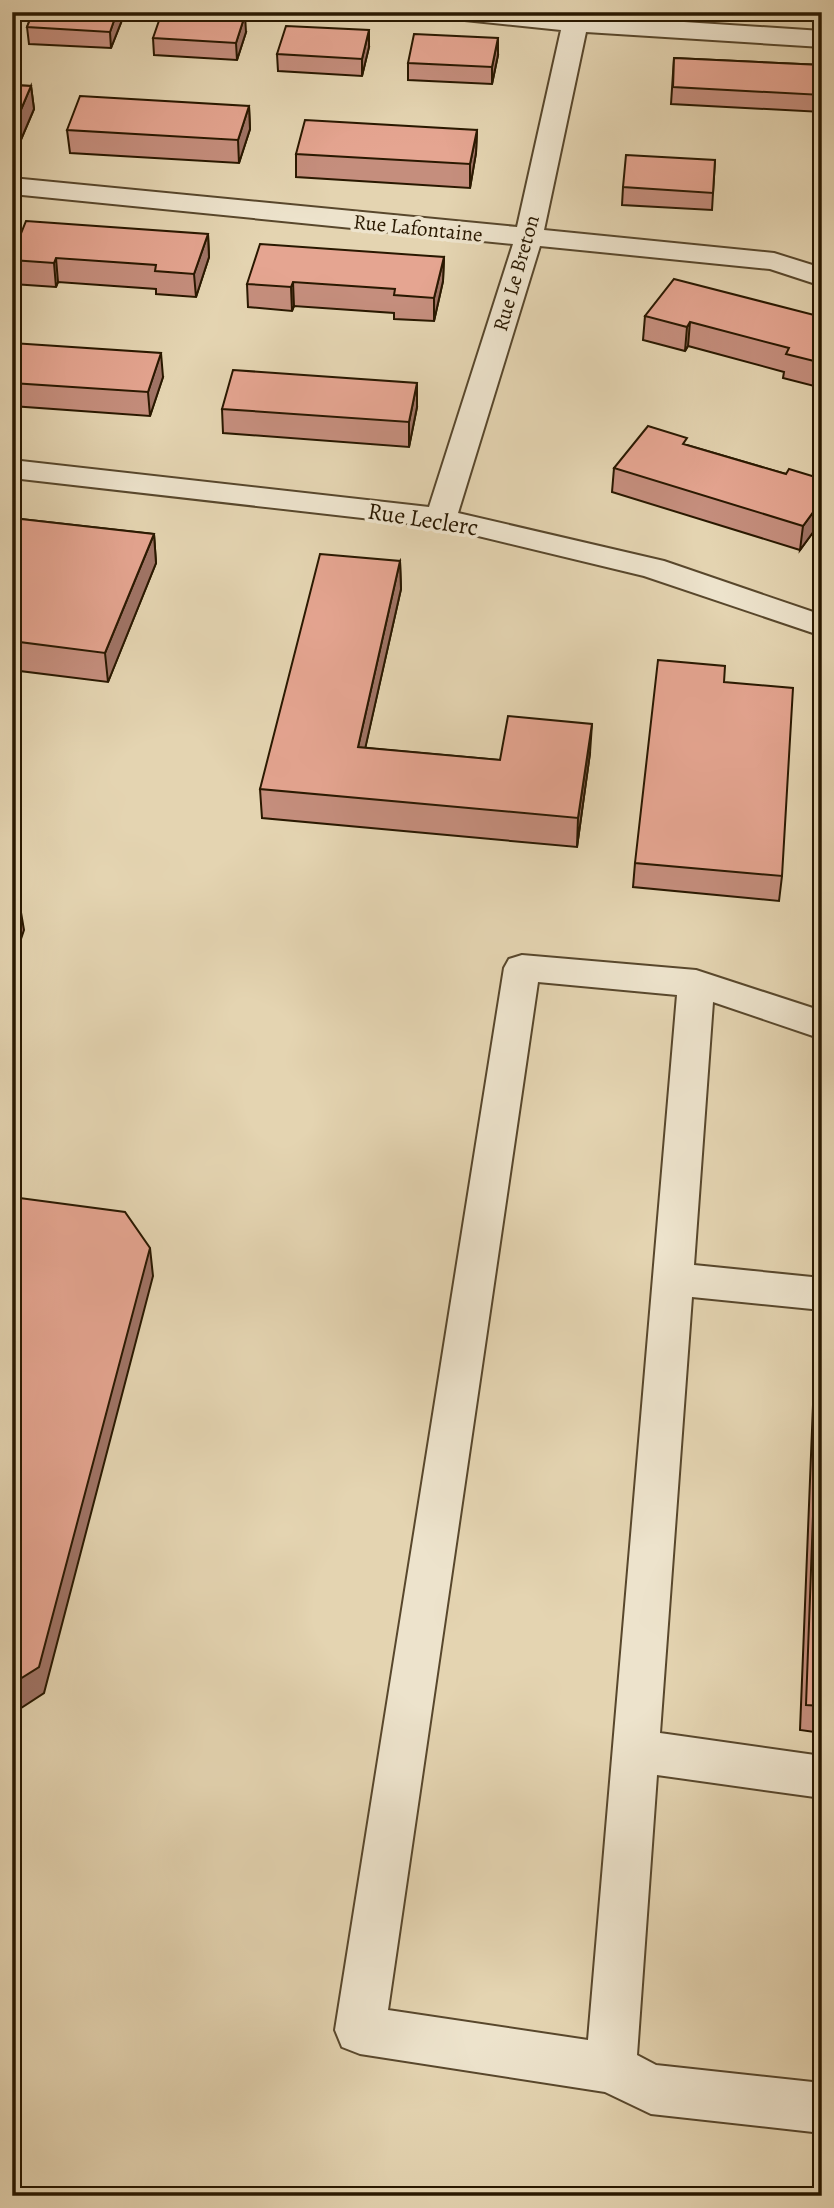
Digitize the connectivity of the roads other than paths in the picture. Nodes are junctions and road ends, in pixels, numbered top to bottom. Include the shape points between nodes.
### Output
1 (455, 12) edge
2 (575, 24) junction
3 (822, 39) edge
4 (12, 186) edge
5 (528, 239) junction
6 (822, 278) edge
7 (12, 469) edge
8 (441, 518) junction
9 (822, 626) edge
10 (696, 983) junction
11 (822, 1025) edge
12 (674, 1279) junction
13 (822, 1294) edge
14 (636, 1751) junction
15 (822, 1777) edge
16 (611, 2067) junction
17 (822, 2108) edge

1 - 2 street
2 - 3 street
2 - 5 street, Rue Le Breton
4 - 5 street, Rue Lafontaine
5 - 6 street, Rue Lafontaine via 774,261
5 - 8 street, Rue Le Breton
7 - 8 street, Rue Leclerc
8 - 9 street, Rue Leclerc via 653,568
10 - 11 street
10 - 12 street
10 - 16 street via 523,968 360,2030
12 - 13 street
12 - 14 street
14 - 15 street
14 - 16 street
16 - 17 street via 651,2089

